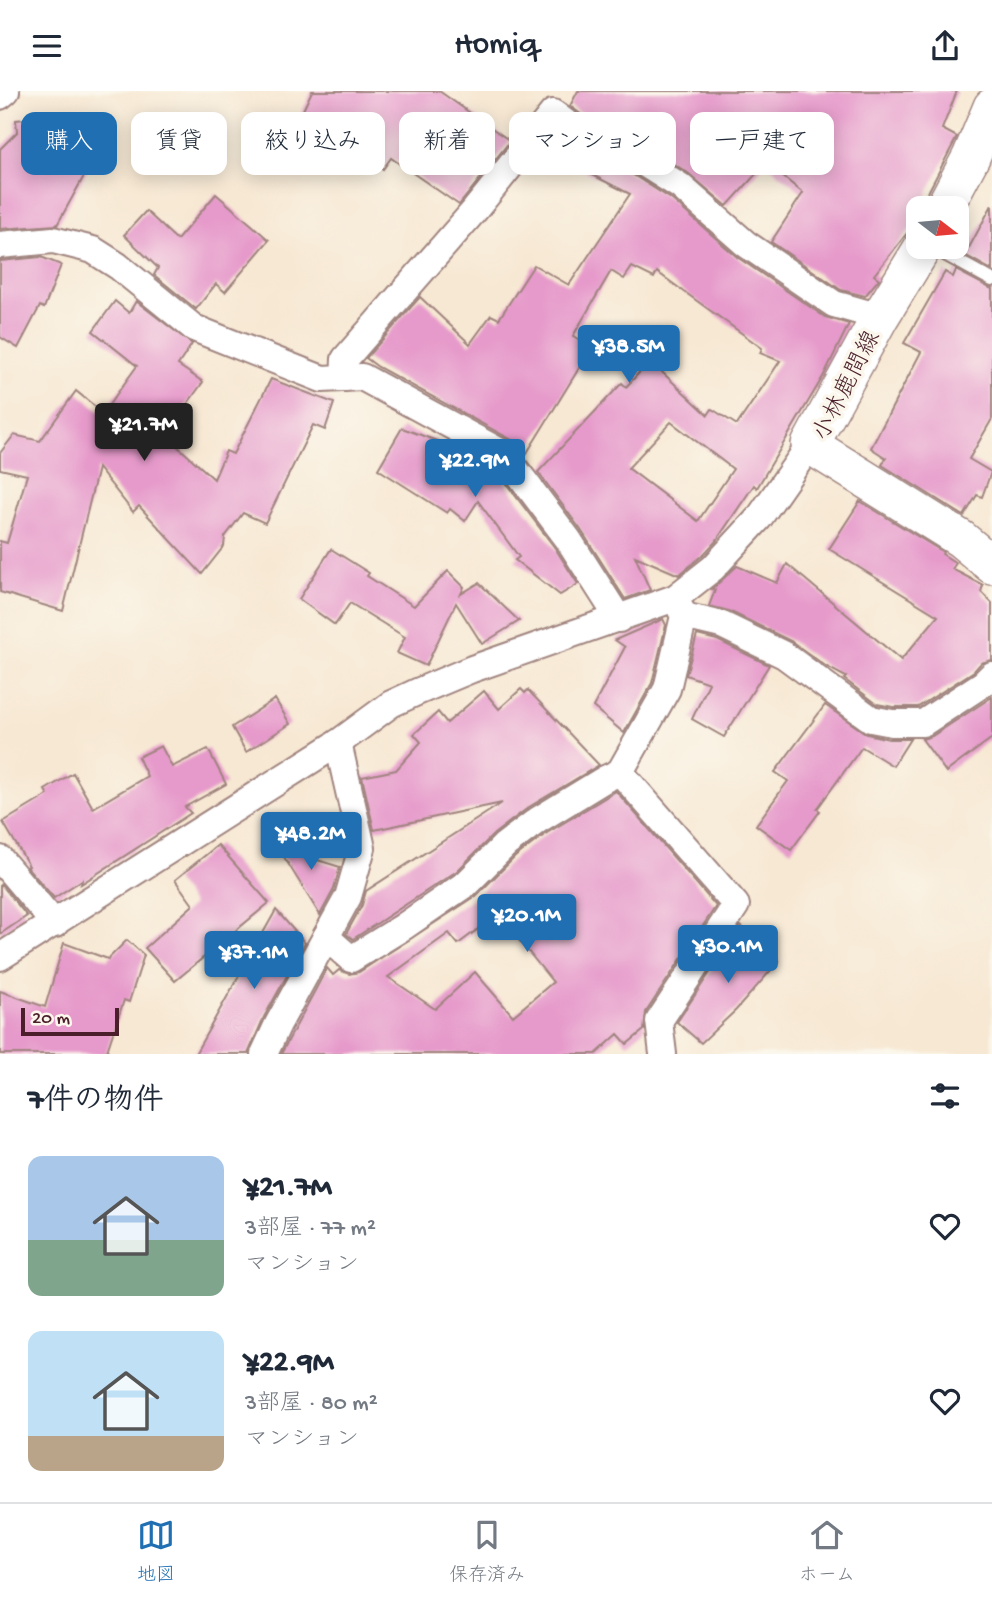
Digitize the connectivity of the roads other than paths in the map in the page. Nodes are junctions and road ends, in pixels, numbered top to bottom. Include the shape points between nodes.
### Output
1 (6, 91) edge
2 (0, 96) edge
3 (992, 107) edge
4 (950, 196) edge
5 (0, 245) edge
6 (916, 259) edge
7 (954, 259) edge
8 (992, 280) edge
9 (880, 317) junction
10 (344, 378) junction
11 (810, 445) junction
12 (992, 565) edge
13 (679, 607) junction
14 (619, 619) junction
15 (992, 675) edge
16 (338, 743) junction
17 (620, 772) junction
18 (0, 859) edge
19 (55, 924) junction
20 (326, 937) junction
21 (0, 957) edge
22 (264, 1054) edge
23 (663, 1054) edge

1 - 2 street
3 - 4 main road
5 - 10 street via 53,240 93,250 194,328 322,379
6 - 9 main road, 小林鹿間線
7 - 8 lane
9 - 10 street via 834,304 746,244 680,187 626,152 586,138 553,113 345,359
9 - 11 main road, 小林鹿間線
10 - 14 street via 362,377 504,454
11 - 12 main road, 小林鹿間線 via 961,539
11 - 13 street via 759,518
13 - 14 street
13 - 15 street via 784,655 871,719 923,723
13 - 17 street via 667,689
14 - 16 street via 472,669 391,704
16 - 19 street
16 - 20 street via 362,848 348,897
17 - 20 street via 538,820 467,883 351,958
17 - 23 street via 736,905 659,1021
18 - 19 street
19 - 21 street
20 - 22 street

